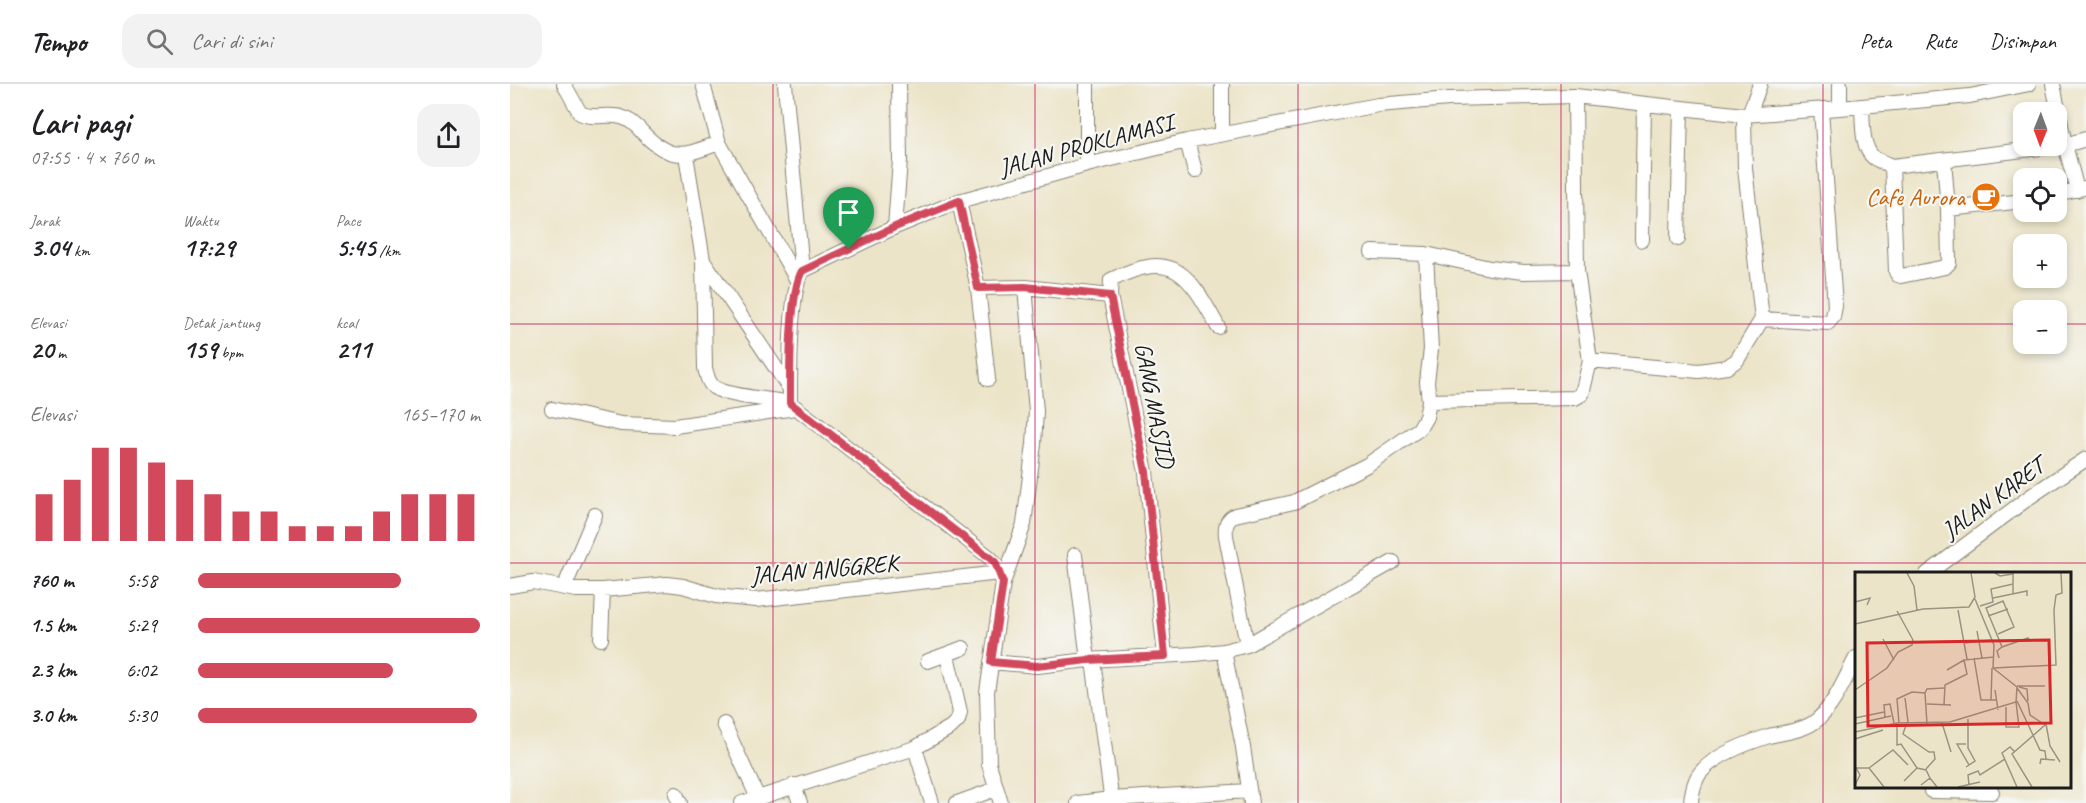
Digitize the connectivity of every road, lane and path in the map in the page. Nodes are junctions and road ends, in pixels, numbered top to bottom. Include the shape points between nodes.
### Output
1 (564, 84) edge
2 (703, 84) edge
3 (785, 84) edge
4 (899, 84) edge
5 (1087, 84) edge
6 (1222, 84) edge
7 (1760, 84) edge
8 (1840, 84) edge
9 (2029, 84) edge
10 (2053, 84) edge
11 (1969, 90) edge
12 (1575, 96) junction
13 (2057, 102) edge
14 (1644, 104) junction
15 (1862, 106) junction
16 (1681, 108) junction
17 (1840, 108) junction
18 (1821, 109) junction
19 (1746, 115) junction
20 (1222, 134) junction
21 (2086, 139) edge
22 (1187, 141) junction
23 (719, 143) junction
24 (2067, 144) edge
25 (2067, 150) edge
26 (2013, 151) edge
27 (686, 155) junction
28 (1944, 160) junction
29 (1087, 165) junction
30 (1892, 166) junction
31 (1195, 171) dead end
32 (2082, 189) edge
33 (2067, 192) edge
34 (959, 201) junction
35 (2013, 202) edge
36 (1948, 209) junction
37 (895, 227) junction
38 (1678, 239) dead end
39 (1642, 240) dead end
40 (1372, 252) dead end
41 (1426, 254) junction
42 (703, 260) junction
43 (1577, 271) junction
44 (800, 275) junction
45 (1025, 287) junction
46 (978, 288) junction
47 (1110, 296) junction
48 (1762, 319) junction
49 (1218, 327) dead end
50 (1590, 361) junction
51 (988, 379) dead end
52 (792, 400) junction
53 (1429, 401) junction
54 (552, 409) dead end
55 (2086, 459) edge
56 (595, 515) dead end
57 (1075, 555) dead end
58 (1394, 562) dead end
59 (1928, 572) edge
60 (1002, 578) junction
61 (510, 586) edge
62 (564, 588) junction
63 (603, 590) junction
64 (601, 639) dead end
65 (1246, 645) junction
66 (963, 648) dead end
67 (1224, 651) junction
68 (947, 655) junction
69 (1165, 656) junction
70 (1090, 660) junction
71 (928, 661) dead end
72 (1855, 661) edge
73 (991, 662) junction
74 (724, 724) dead end
75 (915, 747) junction
76 (794, 785) junction
77 (996, 789) junction
78 (1992, 792) dead end
79 (1932, 794) edge
80 (1250, 797) edge
81 (758, 798) junction
82 (1111, 801) edge
83 (742, 803) edge
84 (800, 803) edge
85 (933, 803) edge
86 (957, 803) edge
87 (1001, 803) edge
88 (1078, 803) edge
89 (1691, 803) edge

1 - 27 street via 580,113 590,117 623,117 663,149
2 - 23 street
3 - 44 street
4 - 37 street via 900,160
5 - 29 street
6 - 20 street
7 - 19 street
8 - 17 street
9 - 11 street, JALAN PROKLAMASI
10 - 13 street
11 - 15 street, JALAN PROKLAMASI
12 - 14 street, JALAN PROKLAMASI
12 - 20 street, JALAN PROKLAMASI via 1378,105
12 - 43 street
14 - 16 street, JALAN PROKLAMASI
14 - 39 street
15 - 17 street, JALAN PROKLAMASI
15 - 30 street via 1869,152
16 - 19 street, JALAN PROKLAMASI
16 - 38 street
17 - 18 street, JALAN PROKLAMASI
18 - 19 street, JALAN PROKLAMASI
18 - 48 street via 1833,317 1828,323
19 - 48 street via 1745,168
20 - 22 street, JALAN PROKLAMASI
21 - 24 street
22 - 29 street, JALAN PROKLAMASI
22 - 31 street
23 - 27 street
23 - 44 street
25 - 32 street
26 - 28 street
27 - 42 street
28 - 30 street
28 - 36 street
29 - 34 street, JALAN PROKLAMASI
30 - 36 street via 1898,275 1948,263
32 - 33 street
34 - 37 street, JALAN PROKLAMASI
34 - 46 street
35 - 36 street
37 - 44 street, JALAN PROKLAMASI
40 - 41 street
41 - 43 street via 1523,272
41 - 53 street via 1431,349
42 - 52 street
42 - 52 street via 705,368 709,383 729,392
43 - 50 street
44 - 52 street via 792,338
45 - 46 street
45 - 47 street
45 - 60 street via 1036,411 1034,444 1024,524
46 - 51 street
47 - 49 street via 1111,280 1158,265 1173,267 1196,288
47 - 69 street, GANG MASJID via 1146,472
48 - 50 street via 1737,360 1727,368 1699,371
50 - 53 street via 1582,394 1575,398
52 - 54 street via 675,426 621,424
52 - 60 street via 988,556
53 - 65 street via 1419,429 1367,465 1294,502 1229,518 1226,536
55 - 59 street, JALAN KARET
56 - 62 street
57 - 70 street
58 - 65 street
60 - 63 street, JALAN ANGGREK via 756,600 716,596 668,584
60 - 73 street
61 - 62 street, JALAN ANGGREK via 533,582
62 - 63 street, JALAN ANGGREK
63 - 64 street
65 - 67 street
66 - 68 street
67 - 69 street
67 - 80 street
68 - 71 street
68 - 75 street via 960,708 958,720 951,728
69 - 70 street
70 - 73 street via 1037,666
70 - 82 street
72 - 89 street via 1816,721 1734,749 1716,760 1698,777
73 - 77 street via 987,692 989,764
74 - 81 street
75 - 76 street
75 - 85 street
76 - 81 street
76 - 84 street
77 - 86 street
77 - 87 street
78 - 79 street
80 - 82 street
81 - 83 street
82 - 88 street

